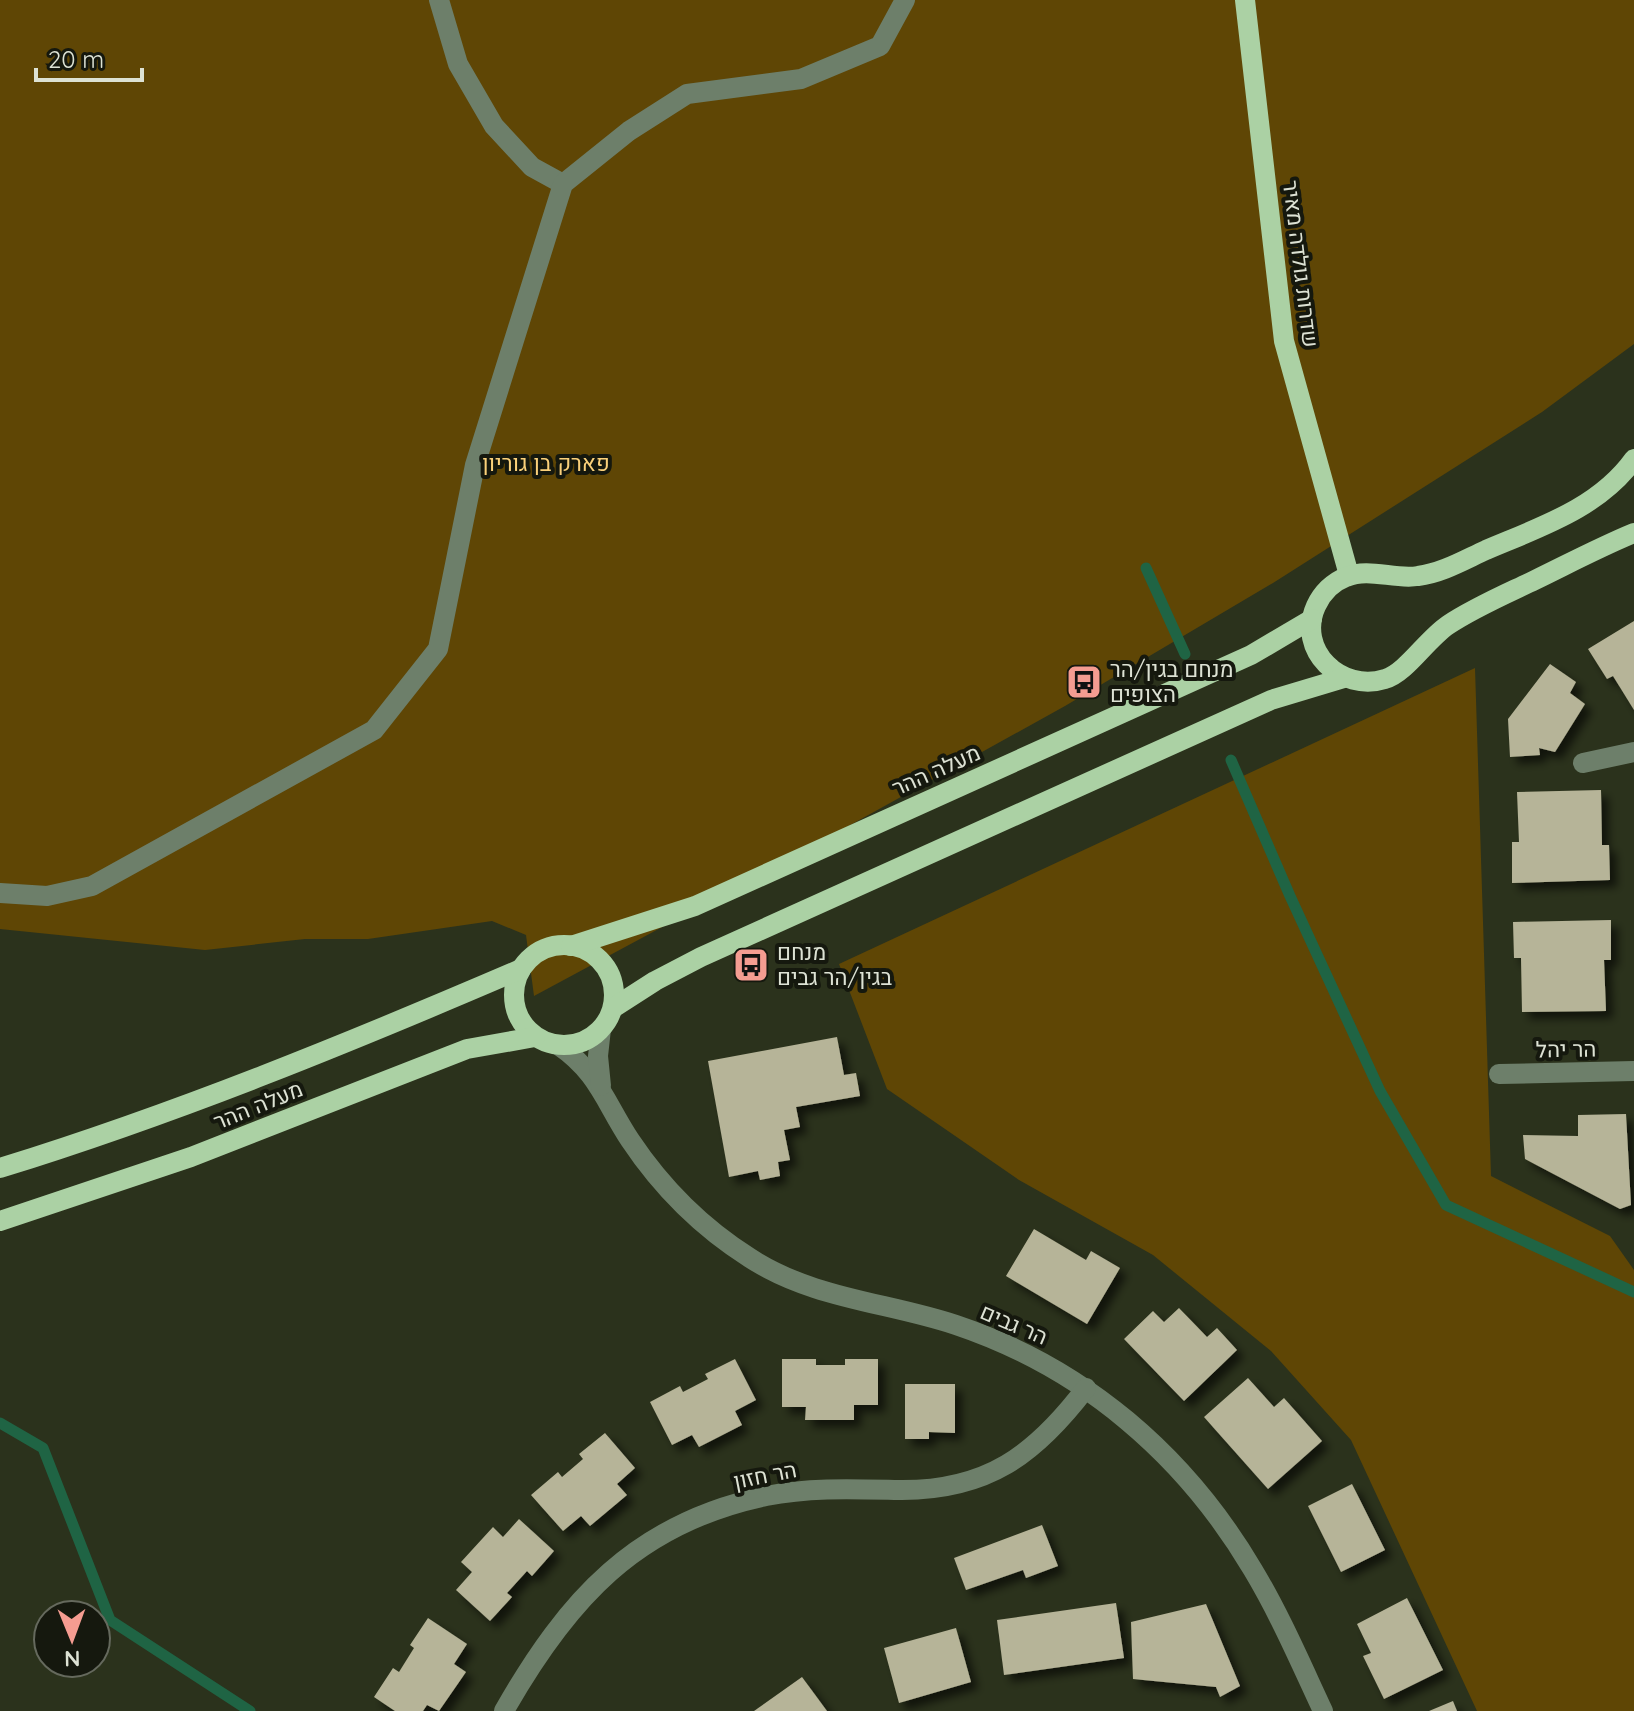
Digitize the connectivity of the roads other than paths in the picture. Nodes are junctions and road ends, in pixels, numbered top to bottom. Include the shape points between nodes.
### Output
1 (439, 0) edge
2 (905, 0) edge
3 (1245, 0) edge
4 (563, 184) junction
5 (1634, 459) edge
6 (1634, 533) edge
7 (1349, 575) junction
8 (1312, 619) junction
9 (1344, 678) junction
10 (1634, 752) edge
11 (1583, 763) dead end
12 (0, 893) edge
13 (571, 946) junction
14 (521, 969) junction
15 (613, 1008) junction
16 (601, 1029) junction
17 (535, 1037) junction
18 (558, 1045) junction
19 (1634, 1071) edge
20 (1499, 1074) dead end
21 (602, 1090) junction
22 (0, 1168) edge
23 (0, 1221) edge
24 (1086, 1388) junction
25 (504, 1711) edge
26 (1323, 1711) edge

1 - 4 street via 458,64 494,126 532,167
2 - 4 street via 880,46 801,79 687,94 629,131
3 - 7 main road, שדרות גולדה מאיר via 1284,341
4 - 12 street via 475,465 438,649 374,730 92,886 47,896
5 - 7 main road via 1610,486 1576,510 1441,570 1403,577
6 - 9 main road via 1461,617 1388,678
7 - 8 main road via 1323,595
8 - 9 main road via 1317,653
8 - 13 main road, מעלה ההר via 1251,655 695,906
9 - 15 main road via 1271,700 899,867 701,957
10 - 11 street
13 - 14 main road via 547,948
13 - 15 main road via 593,954 608,971
14 - 17 main road via 515,1009
14 - 22 main road, מעלה ההר via 174,1109
15 - 16 main road
16 - 18 main road via 582,1042
16 - 21 street, הר גבים
17 - 18 main road
17 - 23 main road, מעלה ההר via 467,1049 191,1157
18 - 21 street, הר גבים via 583,1063
19 - 20 street, הר יהל
21 - 24 street, הר גבים via 629,1138 682,1205 752,1260 845,1299 953,1324 1000,1341
24 - 25 street, הר חזון via 1025,1454 970,1482 936,1489 831,1488 768,1495 712,1510 664,1532 622,1560 586,1594 553,1632
24 - 26 street, הר גבים via 1161,1450 1225,1526 1278,1615

